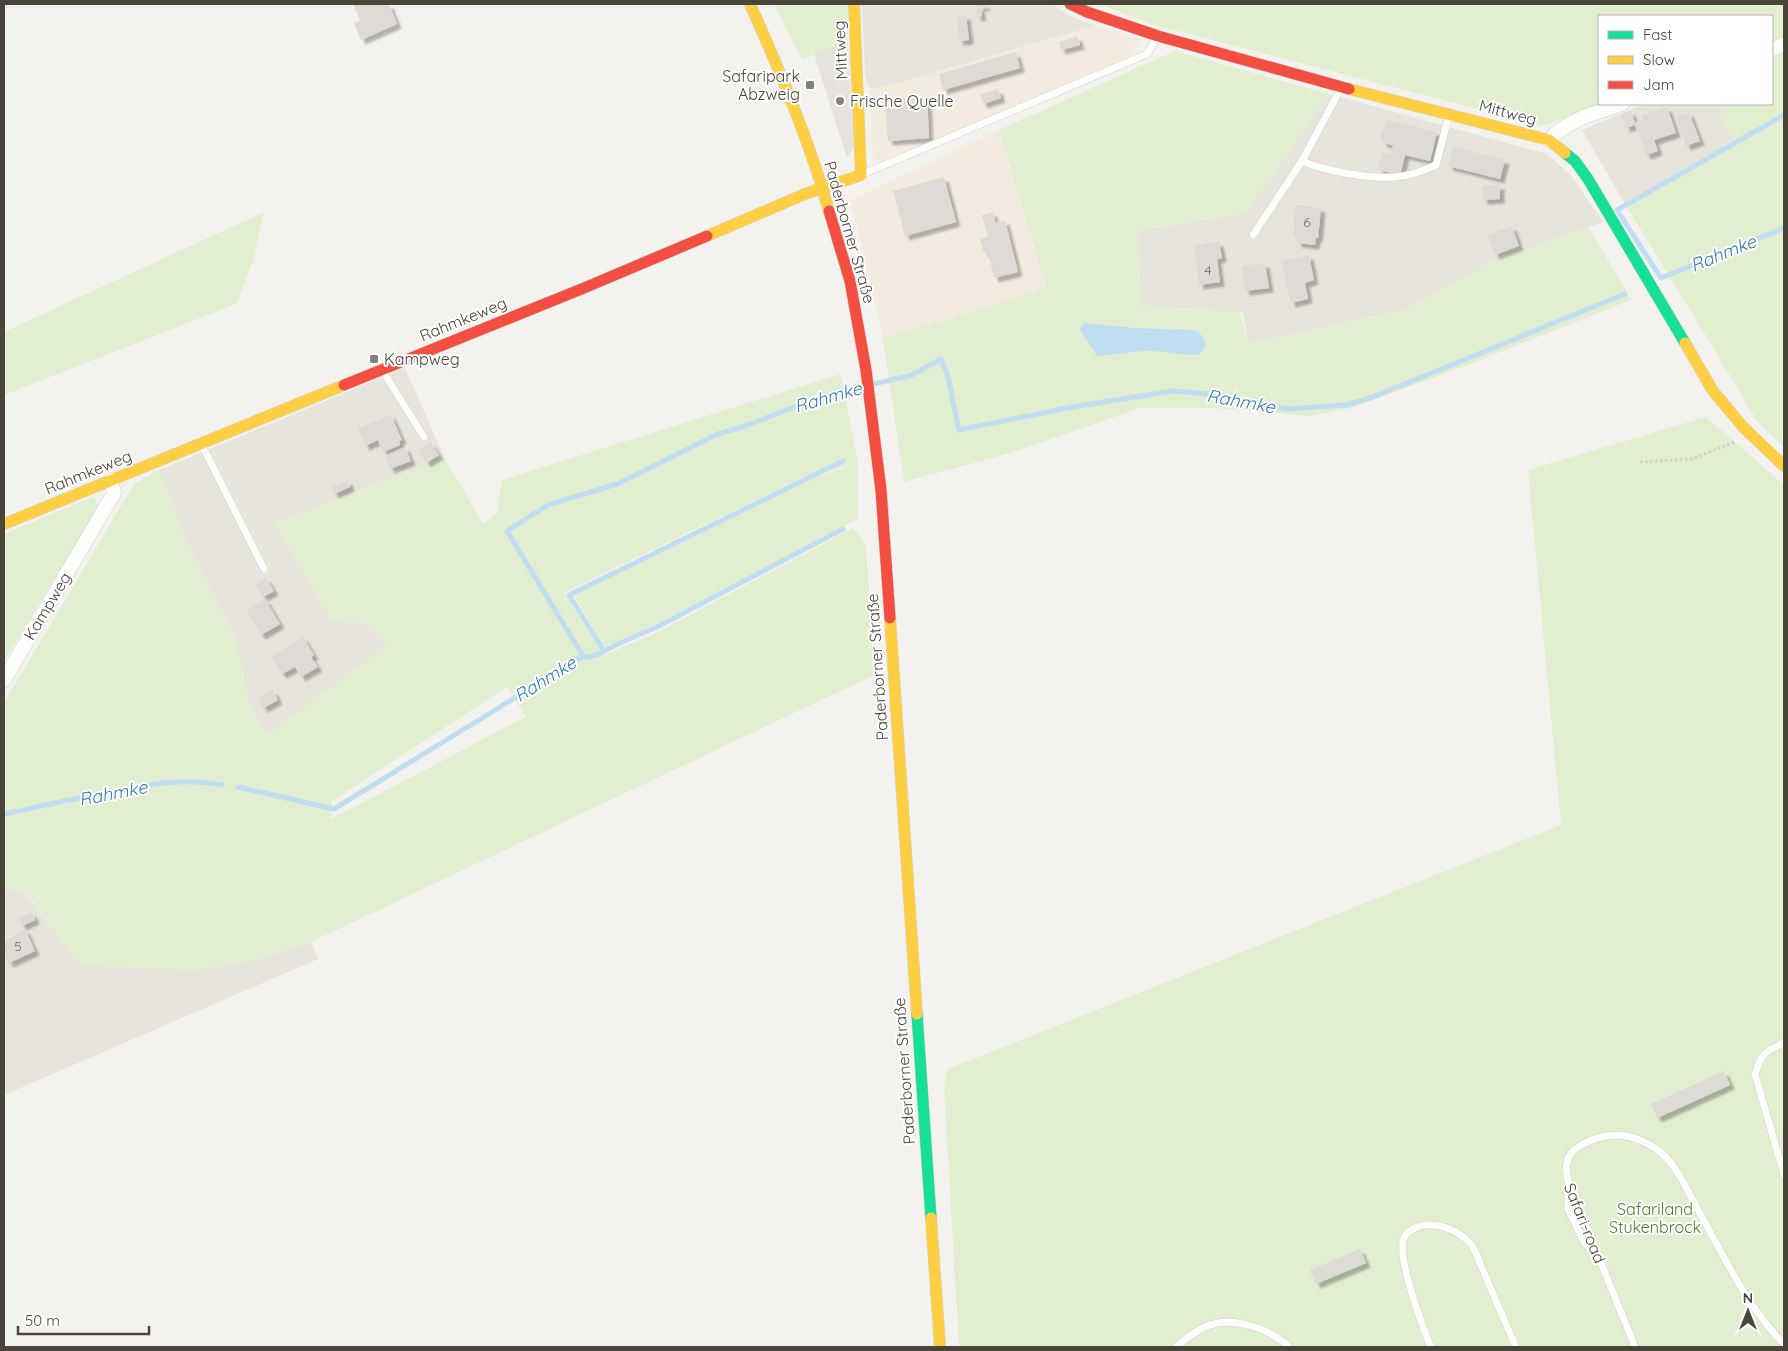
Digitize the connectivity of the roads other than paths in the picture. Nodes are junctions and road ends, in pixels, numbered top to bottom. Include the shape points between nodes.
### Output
1 (750, 4) edge
2 (854, 4) edge
3 (1070, 4) edge
4 (1158, 36) junction
5 (1341, 87) junction
6 (1619, 105) edge
7 (1449, 114) junction
8 (1549, 140) junction
9 (1302, 161) junction
10 (861, 174) junction
11 (823, 188) junction
12 (1253, 235) dead end
13 (382, 369) junction
14 (424, 437) dead end
15 (201, 442) junction
16 (1784, 466) edge
17 (111, 480) junction
18 (4, 524) edge
19 (264, 569) dead end
20 (4, 680) edge
21 (1784, 1042) edge
22 (1784, 1175) edge
23 (1784, 1344) edge
24 (940, 1347) edge
25 (1176, 1347) edge
26 (1288, 1347) edge
27 (1431, 1347) edge
28 (1516, 1347) edge
29 (1635, 1347) edge

1 - 11 street, Paderborner Straße via 777,64
2 - 10 street, Mittweg
3 - 4 street, Mittweg
4 - 5 street, Mittweg
4 - 10 lane via 1147,54
5 - 7 street, Mittweg
5 - 9 lane
6 - 8 street via 1572,122
7 - 8 street, Mittweg
7 - 9 lane via 1436,165 1413,174 1375,176 1319,168
8 - 16 street, Mittweg via 1567,153 1588,179 1713,390 1744,428
9 - 12 lane
10 - 11 street
11 - 13 street, Rahmkeweg
11 - 24 street, Paderborner Straße via 850,281 866,370 881,490
13 - 14 lane
13 - 15 street, Rahmkeweg
15 - 17 street, Rahmkeweg
15 - 19 lane
17 - 18 street, Rahmkeweg
17 - 20 street, Kampweg via 114,493
21 - 22 lane via 1760,1058 1755,1074
23 - 29 lane, Safari-road via 1769,1329 1735,1276 1673,1166 1656,1149 1632,1136 1615,1134 1576,1146 1567,1158 1566,1169 1568,1182
25 - 26 lane via 1206,1326 1228,1323 1256,1328 1279,1338
27 - 28 lane via 1406,1273 1403,1252 1404,1238 1410,1231 1422,1225 1438,1224 1457,1232 1472,1245

